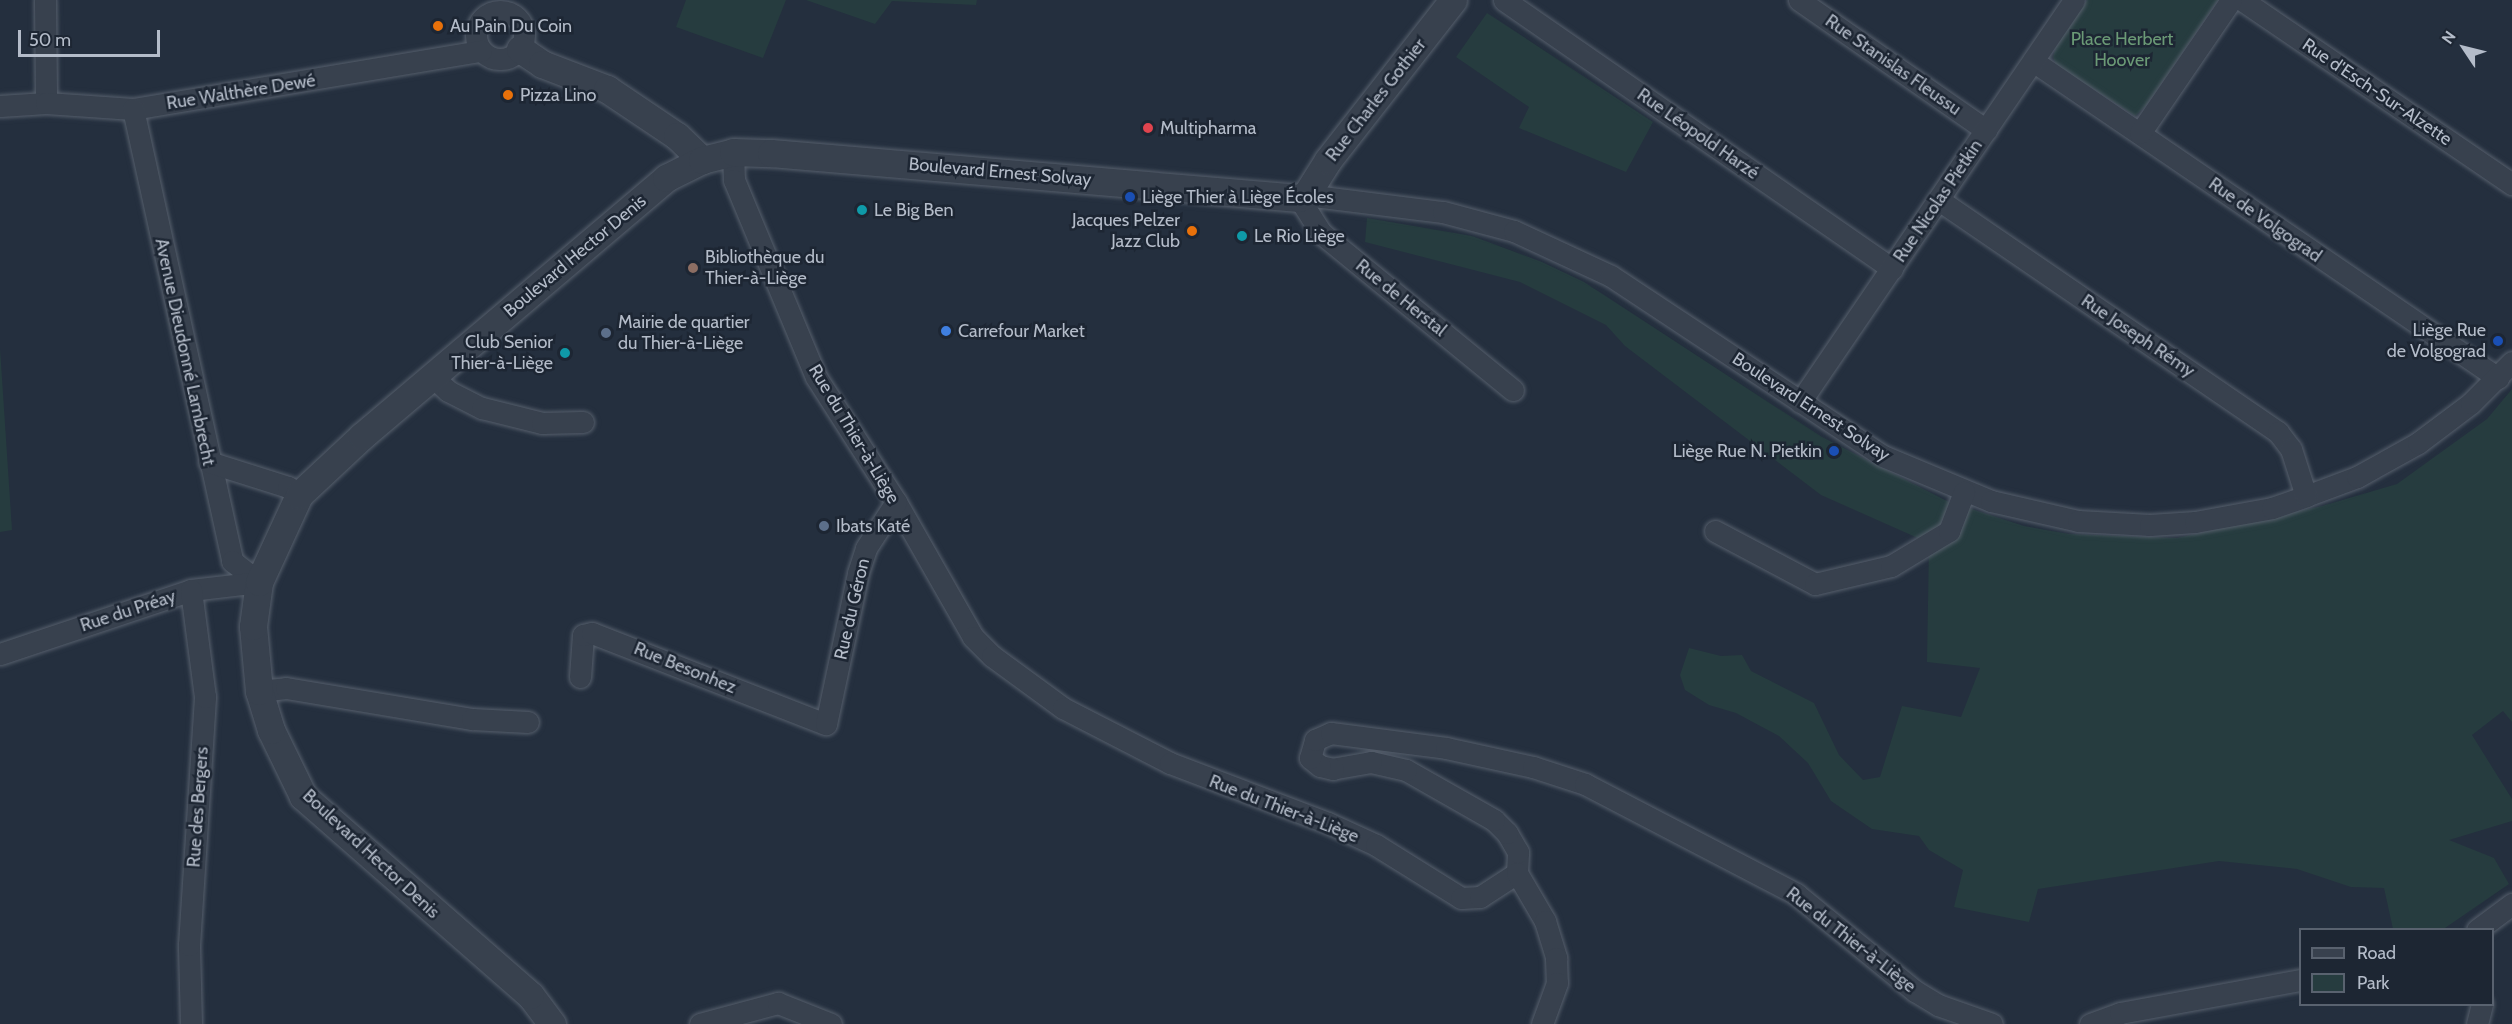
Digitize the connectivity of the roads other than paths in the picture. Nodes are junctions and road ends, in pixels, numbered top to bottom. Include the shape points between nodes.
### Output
1 (45, 0) edge
2 (1453, 0) edge
3 (1504, 0) edge
4 (1799, 0) edge
5 (2074, 0) edge
6 (2231, 0) edge
7 (2242, 0) edge
8 (485, 6) edge
9 (517, 8) edge
10 (520, 49) junction
11 (481, 51) junction
12 (2033, 61) junction
13 (46, 103) junction
14 (0, 106) edge
15 (133, 109) junction
16 (1986, 130) junction
17 (2140, 133) junction
18 (733, 152) junction
19 (702, 160) junction
20 (2512, 184) edge
21 (1303, 196) junction
22 (1939, 200) junction
23 (1892, 269) junction
24 (2505, 370) edge
25 (432, 376) junction
26 (1513, 390) dead end
27 (1800, 402) junction
28 (583, 422) dead end
29 (209, 462) junction
30 (1964, 492) junction
31 (299, 495) junction
32 (2306, 496) junction
33 (896, 502) junction
34 (1715, 531) dead end
35 (259, 582) junction
36 (191, 590) junction
37 (0, 654) edge
38 (580, 677) dead end
39 (259, 691) junction
40 (528, 722) dead end
41 (826, 724) joint
42 (1517, 873) junction
43 (2512, 904) edge
44 (2480, 928) edge
45 (2299, 980) edge
46 (2482, 1006) edge
47 (191, 1024) edge
48 (552, 1024) edge
49 (700, 1024) edge
50 (831, 1024) edge
51 (1542, 1024) edge
52 (1992, 1024) edge
53 (2090, 1024) edge
54 (2477, 1024) edge

1 - 13 street
2 - 21 street, Rue Charles Gothier
3 - 23 street, Rue Léopold Harzé
4 - 16 street, Rue Stanislas Fleussu
5 - 12 street, Rue Nicolas Pietkin
6 - 17 street
7 - 20 street, Rue d'Esch-Sur-Alzette
8 - 9 street
8 - 11 street via 476,36
9 - 10 street via 523,25
10 - 11 street via 502,60
10 - 19 street via 542,63 607,89 677,136
11 - 15 street, Rue Walthère Dewé
12 - 16 street, Rue Nicolas Pietkin
12 - 17 street, Rue de Volgograd
13 - 14 street, Rue Walthère Dewé
13 - 15 street, Rue Walthère Dewé
15 - 29 street, Avenue Dieudonné Lambrecht
16 - 22 street, Rue Nicolas Pietkin
17 - 24 street, Rue de Volgograd
18 - 19 street, Boulevard Ernest Solvay
18 - 21 street, Boulevard Ernest Solvay
18 - 33 street, Rue du Thier-à-Liège via 734,180 816,377
19 - 25 street, Boulevard Hector Denis via 666,178
21 - 26 street, Rue de Herstal via 1321,233
21 - 27 street, Boulevard Ernest Solvay via 1443,212 1514,231 1611,276
22 - 23 street, Rue Nicolas Pietkin
22 - 32 street, Rue Joseph Rémy via 2278,432 2291,449
23 - 27 street, Rue Nicolas Pietkin
24 - 32 street, Boulevard Ernest Solvay via 2418,443 2357,477
25 - 28 street via 448,391 482,408 542,423
25 - 31 street, Boulevard Hector Denis
27 - 30 street, Boulevard Ernest Solvay via 1883,456
29 - 31 street via 288,487
29 - 35 street, Avenue Dieudonné Lambrecht via 232,561
30 - 32 street, Boulevard Ernest Solvay via 2018,509 2078,521 2150,525 2222,519
30 - 34 street via 1949,531 1890,566 1815,584
31 - 35 street, Boulevard Hector Denis
33 - 41 street, Rue du Géron via 866,548 858,573
33 - 42 street, Rue du Thier-à-Liège via 973,637 992,656 1063,708 1170,763 1376,845 1461,898 1480,897 1497,890
35 - 36 street, Rue du Préay
35 - 39 street, Boulevard Hector Denis via 253,626
36 - 37 street, Rue du Préay
36 - 47 street, Rue des Bergers via 205,697 189,945
38 - 41 street, Rue Besonhez via 583,635 592,633
39 - 40 street via 286,688 472,719
39 - 48 street, Boulevard Hector Denis via 271,730 303,796 530,995
42 - 51 street via 1545,921 1556,958 1557,983
42 - 52 street, Rue du Thier-à-Liège via 1518,852 1494,819 1406,770 1371,762 1333,770 1320,766 1310,758 1315,740 1330,733 1403,741 1533,767 1585,784 1796,894 1915,991 1938,1005
43 - 44 street
45 - 53 street via 2120,1013
46 - 54 street
49 - 50 street via 778,1003

